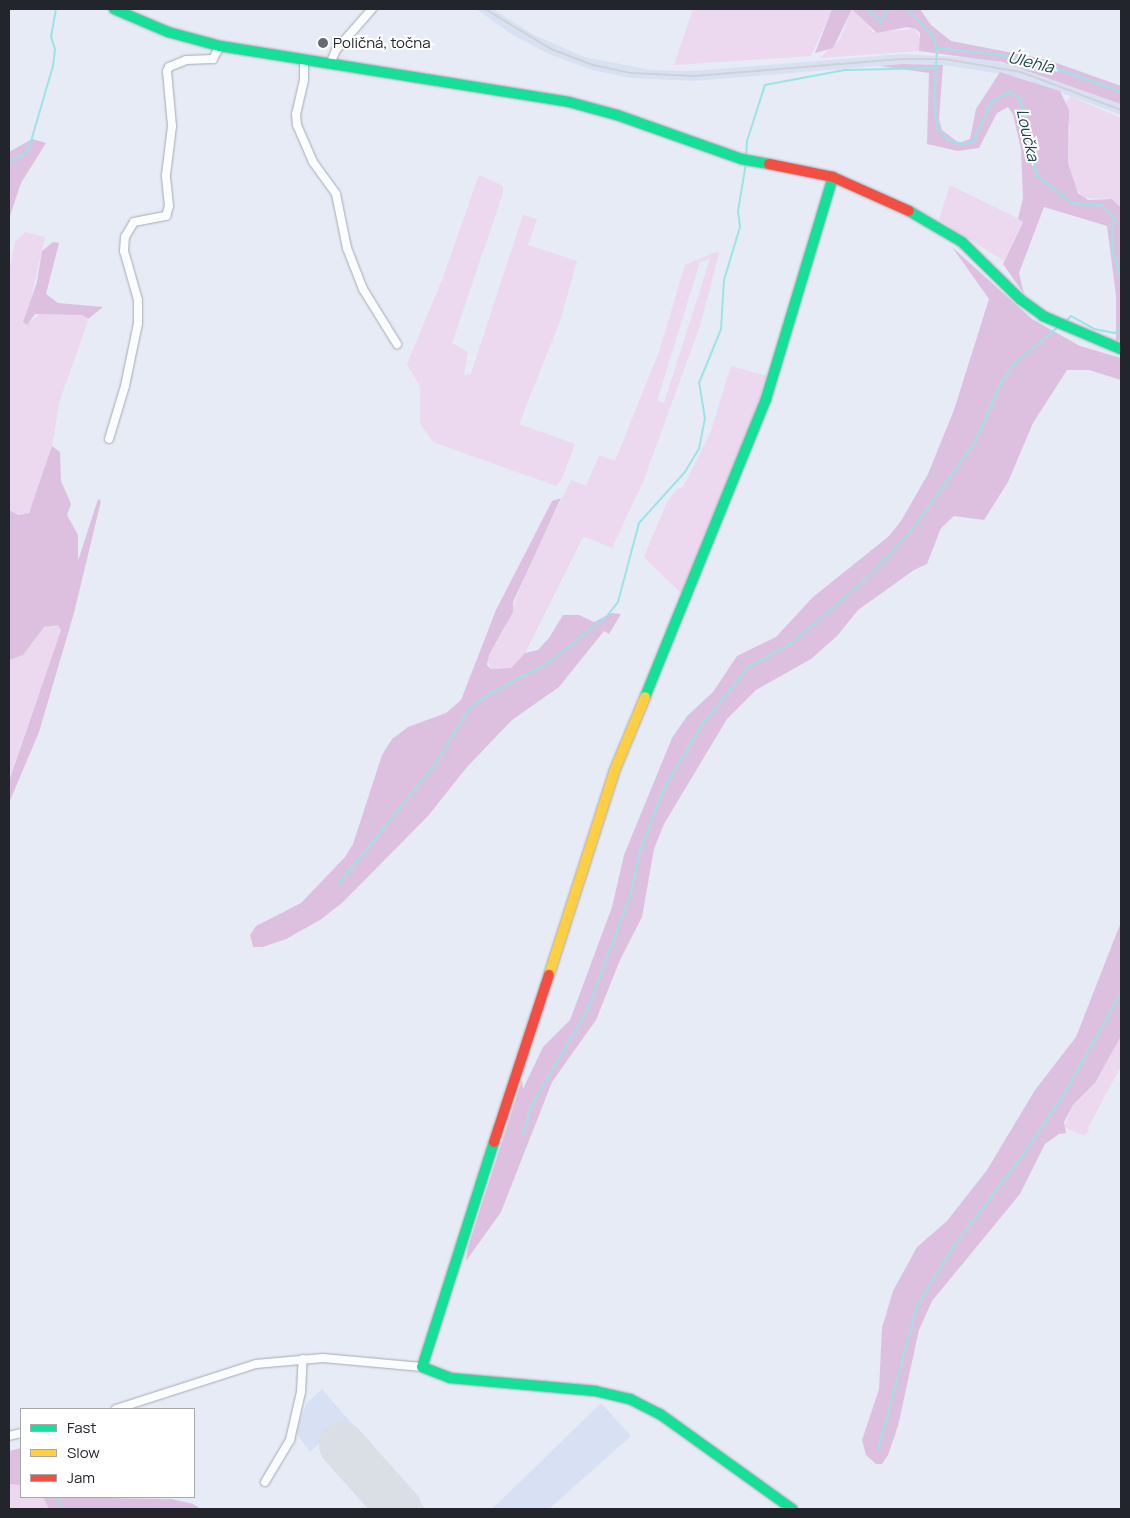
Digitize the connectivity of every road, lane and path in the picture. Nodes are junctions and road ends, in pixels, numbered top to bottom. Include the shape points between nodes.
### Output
1 (114, 9) edge
2 (372, 9) edge
3 (220, 46) junction
4 (304, 60) junction
5 (330, 64) junction
6 (833, 177) junction
7 (397, 344) dead end
8 (1121, 349) edge
9 (109, 439) dead end
10 (303, 1359) junction
11 (422, 1367) junction
12 (119, 1408) edge
13 (265, 1482) dead end
14 (792, 1509) edge

1 - 3 street via 168,32
2 - 5 street via 336,50
3 - 4 street
3 - 9 street via 213,59 186,60 167,71 172,126 166,175 169,206 166,216 134,222 125,238 124,251 138,300 138,323 125,386
4 - 5 street
4 - 7 street via 297,125 314,162 336,194 347,248 363,289
5 - 6 street via 569,102 617,115 741,159
6 - 8 street via 887,199 962,242 1020,299 1043,316
6 - 11 street via 762,408 686,604 614,772
10 - 11 street
10 - 12 street via 256,1364
10 - 13 street via 302,1392 290,1440
11 - 14 street via 450,1378 595,1391 630,1399 660,1414

